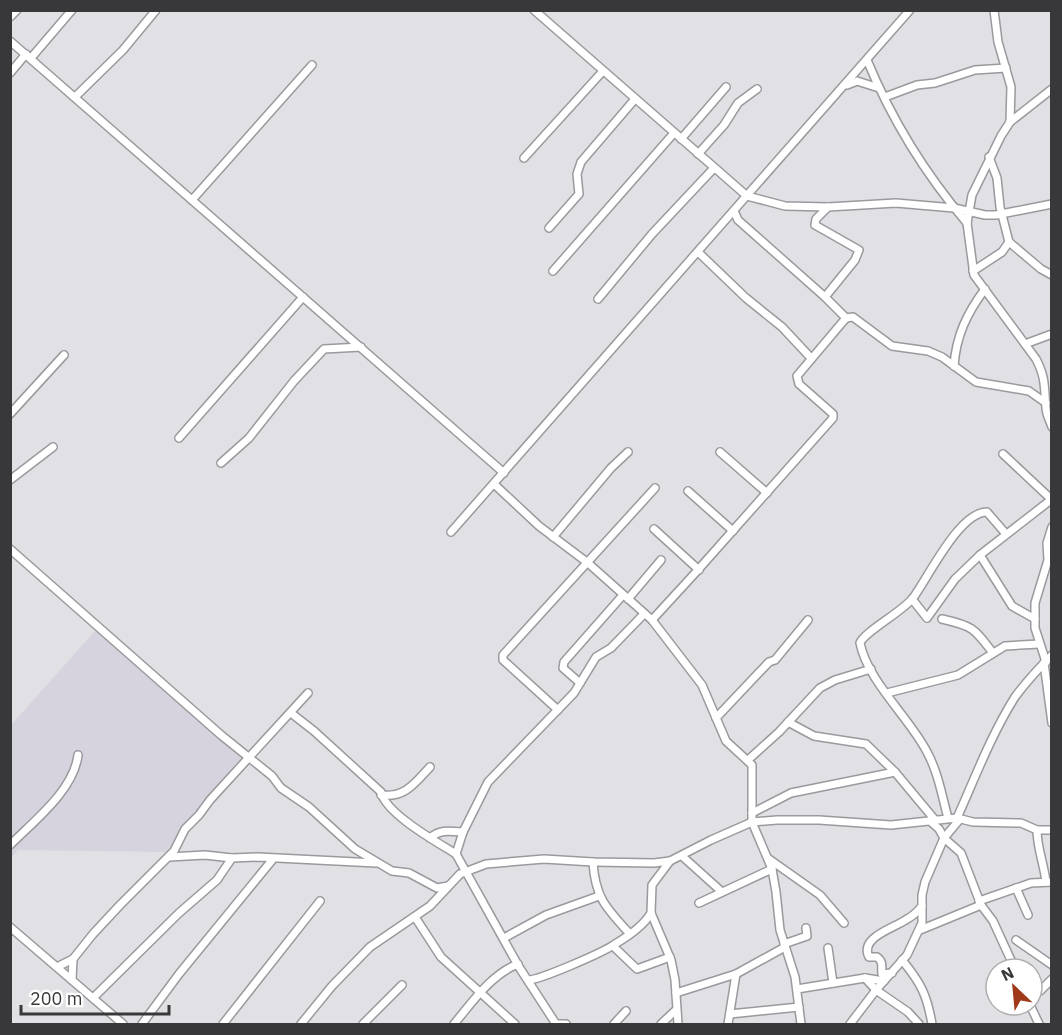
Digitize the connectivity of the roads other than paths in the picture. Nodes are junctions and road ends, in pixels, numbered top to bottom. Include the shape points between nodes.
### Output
1 (17, 10) edge
2 (72, 10) edge
3 (156, 10) edge
4 (534, 10) edge
5 (910, 10) edge
6 (994, 10) edge
7 (10, 17) edge
8 (10, 41) edge
9 (29, 56) junction
10 (867, 60) junction
11 (312, 65) dead end
12 (1006, 68) junction
13 (603, 71) junction
14 (10, 73) edge
15 (844, 86) junction
16 (726, 87) dead end
17 (879, 88) junction
18 (757, 89) dead end
19 (1052, 89) edge
20 (885, 97) junction
21 (75, 98) junction
22 (635, 99) junction
23 (1010, 122) junction
24 (674, 133) junction
25 (681, 140) junction
26 (698, 154) junction
27 (989, 157) junction
28 (524, 158) dead end
29 (714, 168) junction
30 (972, 195) junction
31 (747, 196) junction
32 (192, 200) junction
33 (1052, 204) edge
34 (828, 207) junction
35 (954, 208) junction
36 (734, 211) junction
37 (969, 212) junction
38 (1002, 214) junction
39 (967, 223) junction
40 (549, 228) dead end
41 (1009, 242) junction
42 (698, 252) junction
43 (553, 271) dead end
44 (973, 271) junction
45 (1052, 275) edge
46 (985, 289) junction
47 (303, 297) junction
48 (825, 297) junction
49 (598, 299) dead end
50 (846, 318) junction
51 (1052, 334) edge
52 (1024, 344) junction
53 (361, 347) junction
54 (64, 355) dead end
55 (811, 358) junction
56 (954, 366) junction
57 (1046, 403) junction
58 (10, 414) edge
59 (1052, 427) edge
60 (179, 438) dead end
61 (53, 447) dead end
62 (628, 452) dead end
63 (720, 452) dead end
64 (1004, 454) dead end
65 (220, 463) dead end
66 (504, 473) junction
67 (10, 480) edge
68 (494, 484) junction
69 (655, 488) dead end
70 (688, 491) dead end
71 (767, 493) junction
72 (1051, 499) edge
73 (1052, 527) edge
74 (654, 529) dead end
75 (733, 531) junction
76 (451, 532) dead end
77 (1006, 534) junction
78 (553, 537) junction
79 (10, 549) edge
80 (980, 555) junction
81 (661, 560) dead end
82 (588, 563) junction
83 (699, 570) junction
84 (626, 597) junction
85 (912, 599) junction
86 (644, 614) junction
87 (942, 619) dead end
88 (1035, 619) junction
89 (652, 620) junction
90 (808, 620) dead end
91 (1039, 644) junction
92 (993, 653) junction
93 (1052, 656) edge
94 (1045, 663) junction
95 (871, 669) junction
96 (580, 683) junction
97 (308, 693) dead end
98 (887, 693) junction
99 (558, 710) junction
100 (291, 713) junction
101 (716, 718) junction
102 (788, 722) junction
103 (1052, 723) edge
104 (78, 755) dead end
105 (247, 758) junction
106 (748, 760) junction
107 (430, 767) dead end
108 (895, 772) junction
109 (381, 795) junction
110 (752, 813) junction
111 (948, 818) junction
112 (959, 818) junction
113 (933, 821) junction
114 (752, 822) junction
115 (1037, 830) junction
116 (1052, 830) edge
117 (463, 832) junction
118 (430, 838) junction
119 (944, 838) junction
120 (10, 845) edge
121 (456, 854) junction
122 (682, 856) junction
123 (169, 857) junction
124 (767, 857) junction
125 (232, 858) junction
126 (273, 859) junction
127 (670, 861) junction
128 (593, 862) junction
129 (377, 863) junction
130 (772, 868) junction
131 (466, 871) junction
132 (1049, 882) edge
133 (448, 886) junction
134 (1016, 888) junction
135 (722, 892) junction
136 (599, 896) junction
137 (320, 901) dead end
138 (699, 903) dead end
139 (980, 903) junction
140 (922, 906) junction
141 (651, 913) junction
142 (1028, 915) dead end
143 (415, 917) junction
144 (844, 923) dead end
145 (10, 927) edge
146 (806, 928) dead end
147 (920, 930) junction
148 (629, 933) junction
149 (504, 938) junction
150 (1016, 940) dead end
151 (613, 946) junction
152 (784, 946) junction
153 (828, 948) dead end
154 (670, 957) junction
155 (1010, 957) edge
156 (73, 959) junction
157 (902, 960) junction
158 (518, 964) junction
159 (1052, 965) edge
160 (57, 967) junction
161 (892, 973) junction
162 (736, 974) junction
163 (866, 978) junction
164 (72, 980) junction
165 (528, 980) junction
166 (884, 981) junction
167 (833, 983) junction
168 (402, 985) dead end
169 (797, 988) junction
170 (876, 990) junction
171 (676, 993) junction
172 (480, 994) junction
173 (93, 998) junction
174 (799, 1007) junction
175 (676, 1010) junction
176 (626, 1011) dead end
177 (730, 1014) junction
178 (123, 1024) edge
179 (142, 1024) edge
180 (223, 1024) edge
181 (301, 1024) edge
182 (363, 1024) edge
183 (454, 1024) edge
184 (516, 1024) edge
185 (566, 1024) edge
186 (614, 1024) edge
187 (661, 1024) edge
188 (678, 1024) edge
189 (728, 1024) edge
190 (801, 1024) edge
191 (850, 1024) edge
192 (919, 1024) edge
193 (932, 1024) edge

1 - 7 street
2 - 9 street
3 - 21 street
4 - 13 street
5 - 10 street
6 - 12 street
8 - 9 street
9 - 14 street
9 - 21 street
10 - 15 street
10 - 17 street
11 - 32 street
12 - 20 street via 975,70
12 - 23 street via 1012,91
13 - 22 street
13 - 28 street
15 - 17 street via 857,81
15 - 31 street
16 - 25 street
17 - 20 street
18 - 26 street via 738,103
19 - 23 street
20 - 35 street via 918,157
21 - 32 street
22 - 24 street
22 - 40 street via 581,162 577,174 579,194
23 - 27 street
24 - 25 street
24 - 43 street
25 - 26 street
26 - 29 street
27 - 30 street
27 - 38 street via 997,178
29 - 31 street
29 - 49 street
30 - 35 street
30 - 37 street
31 - 34 street via 784,206
31 - 36 street
32 - 47 street
33 - 38 street
34 - 35 street via 896,203
34 - 48 street via 815,225 858,248 860,253
35 - 37 street
35 - 39 street
36 - 42 street
36 - 48 street via 738,220
37 - 38 street
37 - 39 street
38 - 41 street
39 - 44 street
41 - 44 street via 1002,252
41 - 45 street
42 - 55 street
42 - 66 street
44 - 46 street
46 - 52 street
46 - 56 street via 967,314 956,345
47 - 53 street
47 - 60 street
48 - 50 street
50 - 55 street
50 - 56 street via 853,317 891,346 928,351
51 - 52 street
52 - 57 street via 1043,373
53 - 65 street via 324,349 249,438
53 - 66 street
54 - 58 street
55 - 71 street via 798,373 797,381 834,416
56 - 57 street via 976,382 1029,391
57 - 59 street
61 - 67 street
62 - 78 street
63 - 71 street
64 - 72 street
66 - 68 street
68 - 76 street
68 - 78 street
69 - 82 street
70 - 75 street
71 - 75 street
72 - 77 street
73 - 88 street
74 - 83 street
75 - 83 street
77 - 80 street
77 - 85 street via 987,512 977,515 953,536
78 - 82 street
79 - 105 street
80 - 85 street via 955,579 927,618
80 - 88 street via 1012,606
81 - 84 street
82 - 84 street
82 - 99 street via 502,656
83 - 89 street
84 - 86 street
84 - 96 street via 564,663 563,668
85 - 95 street via 861,639
86 - 89 street
86 - 96 street via 611,648 596,657
87 - 92 street via 974,628
88 - 91 street
89 - 101 street via 702,685
90 - 101 street via 775,660
91 - 92 street via 1005,646
91 - 94 street
92 - 98 street via 958,675
93 - 94 street
94 - 103 street
94 - 112 street via 1015,698 995,733
95 - 98 street
95 - 102 street via 820,688
96 - 99 street
97 - 100 street
98 - 111 street via 927,751
99 - 117 street via 488,782
100 - 105 street
100 - 109 street
101 - 106 street via 726,741
102 - 106 street
102 - 108 street via 814,736 866,744
104 - 120 street via 68,784
105 - 123 street via 185,829
105 - 129 street
106 - 110 street via 753,769
107 - 109 street via 404,793
108 - 110 street via 790,793
108 - 113 street
109 - 118 street via 411,826
110 - 114 street
111 - 112 street
111 - 113 street
112 - 115 street via 1021,824
112 - 119 street
113 - 114 street via 891,825 819,820
113 - 119 street
114 - 122 street
114 - 124 street
115 - 116 street
115 - 132 street
117 - 118 street via 436,832
117 - 121 street
118 - 121 street
119 - 139 street via 962,853
119 - 140 street via 925,882
121 - 131 street
122 - 127 street
122 - 135 street
123 - 125 street
123 - 156 street
124 - 130 street
124 - 144 street via 820,896
125 - 126 street
125 - 173 street via 217,880
126 - 129 street
126 - 179 street
127 - 128 street
127 - 141 street via 652,885
128 - 131 street via 533,859 486,864
128 - 136 street
129 - 133 street via 392,871 409,873 437,888
130 - 135 street
130 - 152 street
131 - 133 street
131 - 149 street
132 - 134 street
133 - 143 street
134 - 139 street
134 - 142 street
135 - 138 street
136 - 148 street
136 - 149 street via 546,915
137 - 180 street
139 - 147 street
139 - 155 street
140 - 147 street
140 - 161 street via 905,921 876,936 867,949 870,958 880,959 882,974
141 - 148 street
141 - 154 street
143 - 172 street via 441,957
143 - 181 street via 370,947
145 - 160 street
146 - 152 street via 807,936
147 - 157 street
148 - 151 street
149 - 158 street
150 - 159 street
151 - 154 street via 637,969
151 - 165 street
152 - 162 street
152 - 169 street
153 - 167 street
154 - 171 street
156 - 160 street
156 - 164 street
157 - 161 street
157 - 193 street via 922,986
158 - 165 street
158 - 172 street
160 - 164 street
161 - 166 street
162 - 171 street
162 - 177 street
163 - 166 street
163 - 167 street
163 - 170 street
164 - 173 street
165 - 185 street via 556,1024
166 - 170 street
167 - 169 street
168 - 182 street
169 - 174 street
170 - 191 street
170 - 192 street
171 - 175 street
172 - 183 street
172 - 184 street
173 - 178 street
174 - 177 street
174 - 190 street
175 - 187 street
175 - 188 street
176 - 186 street
177 - 189 street

